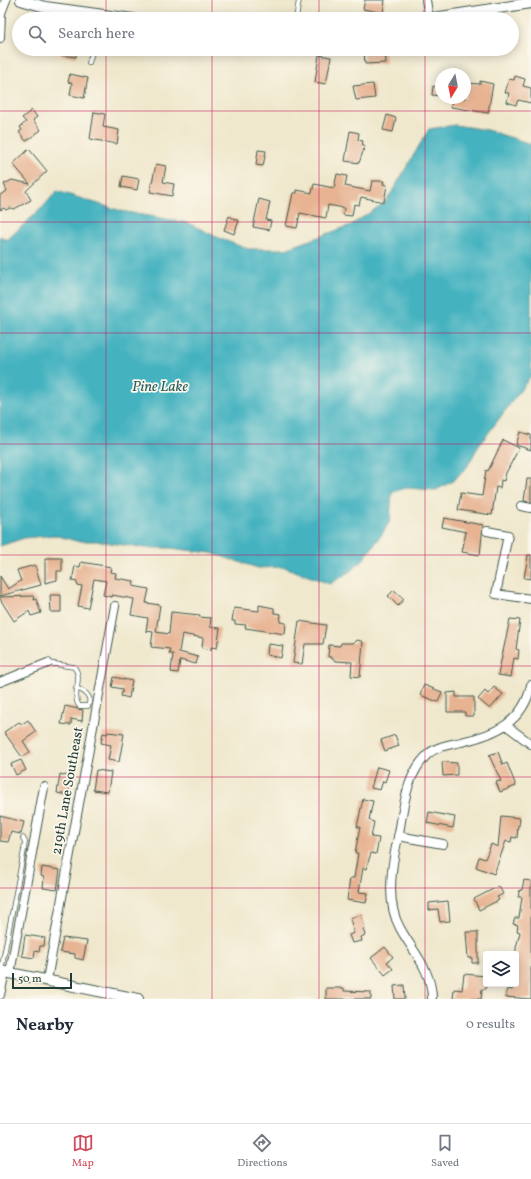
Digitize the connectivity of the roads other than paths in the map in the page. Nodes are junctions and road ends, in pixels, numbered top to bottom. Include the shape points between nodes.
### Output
1 (6, 0) edge
2 (21, 0) edge
3 (299, 0) edge
4 (426, 0) edge
5 (531, 3) edge
6 (74, 12) edge
7 (297, 12) edge
8 (427, 12) edge
9 (473, 12) edge
10 (0, 38) edge
11 (91, 56) edge
12 (89, 63) dead end
13 (521, 506) dead end
14 (531, 508) edge
15 (487, 531) dead end
16 (531, 599) edge
17 (115, 606) dead end
18 (48, 663) joint
19 (0, 682) edge
20 (531, 685) edge
21 (76, 688) junction
22 (507, 726) junction
23 (531, 744) edge
24 (44, 787) dead end
25 (398, 836) junction
26 (23, 838) dead end
27 (443, 844) dead end
28 (4, 972) edge
29 (47, 980) junction
30 (0, 995) edge
31 (123, 997) edge
32 (138, 999) edge
33 (432, 999) edge

1 - 10 street
2 - 6 street
3 - 7 lane
4 - 8 street
5 - 9 street
11 - 12 lane
13 - 14 street
15 - 16 street via 508,535 496,594
17 - 29 street, 219th Lane Southeast
18 - 19 street
18 - 21 lane via 74,667 78,676
20 - 22 street via 520,713
21 - 21 lane via 76,701 79,706 88,706 89,696 85,691
22 - 23 street
22 - 25 street via 489,735 446,745 428,754 414,771 409,782
24 - 28 street
25 - 27 street
25 - 33 street via 392,872 392,904 400,928 430,979
26 - 28 lane via 24,850
28 - 29 street
28 - 30 street
29 - 31 street
31 - 32 street

